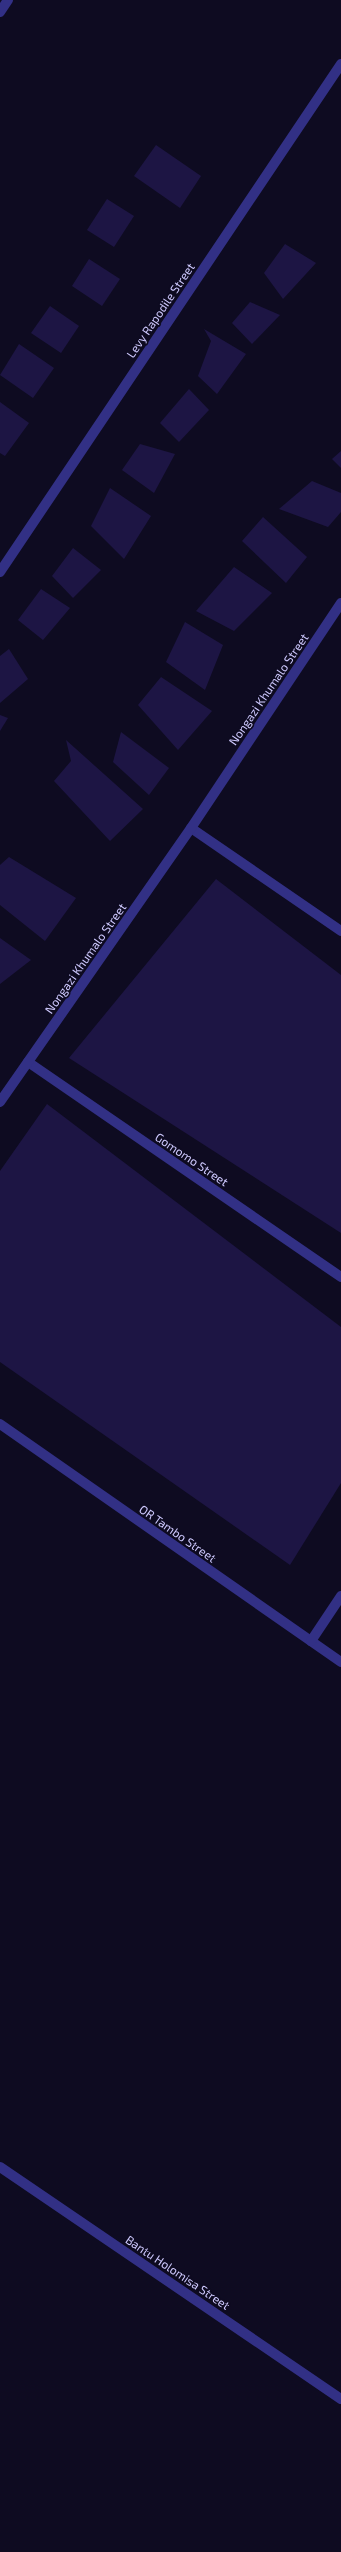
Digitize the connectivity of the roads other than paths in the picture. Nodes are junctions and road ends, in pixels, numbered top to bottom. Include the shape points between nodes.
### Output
1 (8, 0) edge
2 (0, 12) edge
3 (341, 64) edge
4 (0, 572) edge
5 (341, 603) edge
6 (191, 828) junction
7 (341, 931) edge
8 (28, 1062) junction
9 (0, 1102) edge
10 (341, 1277) edge
11 (0, 1424) edge
12 (341, 1596) edge
13 (311, 1641) junction
14 (341, 1662) edge
15 (0, 2167) edge
16 (341, 2399) edge

1 - 2 street
3 - 4 street, Levy Rapodile Street
5 - 6 street, Nongazi Khumalo Street
6 - 7 street
6 - 8 street, Nongazi Khumalo Street
8 - 9 street, Nongazi Khumalo Street
8 - 10 street, Gomomo Street
11 - 13 street, OR Tambo Street
12 - 13 street
13 - 14 street, OR Tambo Street
15 - 16 street, Bantu Holomisa Street

